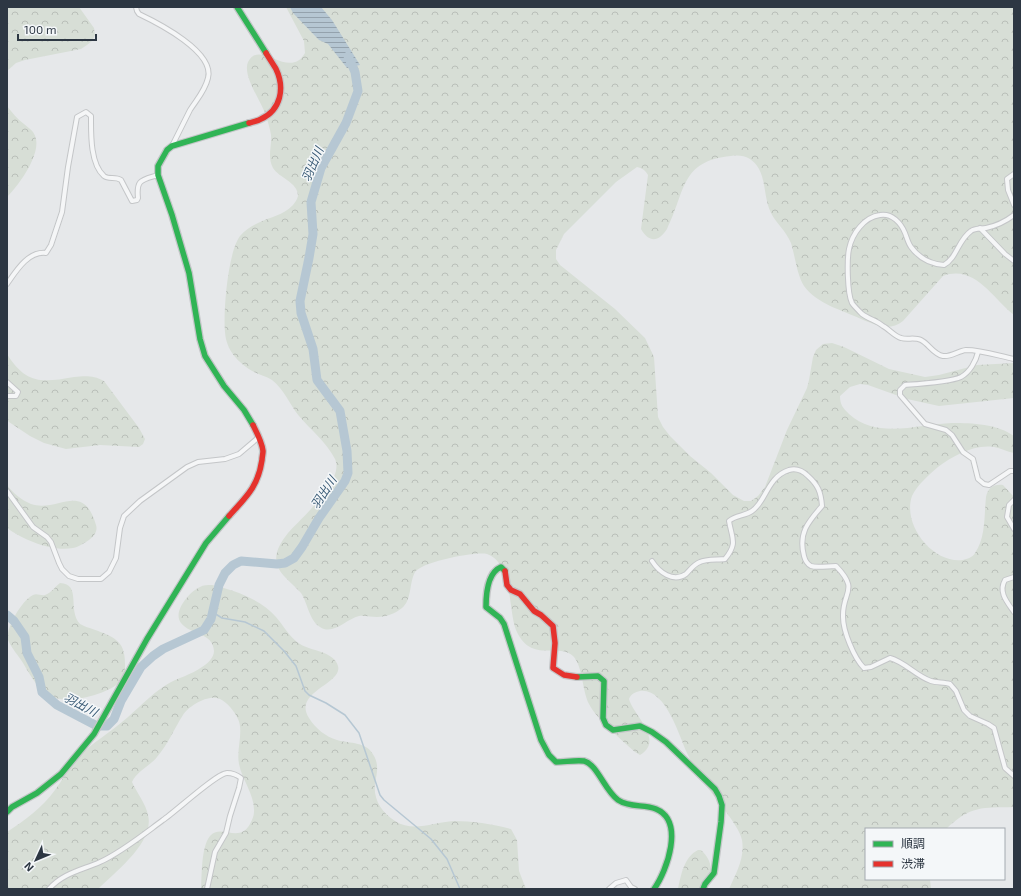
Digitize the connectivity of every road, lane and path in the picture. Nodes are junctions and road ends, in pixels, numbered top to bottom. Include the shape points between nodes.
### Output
1 (136, 7) edge
2 (237, 7) edge
3 (172, 146) junction
4 (1014, 174) edge
5 (158, 175) junction
6 (1014, 204) edge
7 (1014, 215) edge
8 (980, 228) junction
9 (1014, 261) edge
10 (7, 284) edge
11 (978, 352) junction
12 (1014, 359) edge
13 (7, 382) edge
14 (7, 396) edge
15 (259, 436) junction
16 (1014, 471) edge
17 (7, 491) edge
18 (1014, 500) edge
19 (1014, 529) edge
20 (652, 561) dead end
21 (1014, 577) edge
22 (1014, 612) edge
23 (1014, 776) edge
24 (7, 812) edge
25 (50, 889) edge
26 (207, 889) edge
27 (609, 889) edge
28 (636, 889) edge
29 (654, 889) edge
30 (703, 889) edge

1 - 3 street via 139,14 189,44 206,63 209,72 202,94 191,109
2 - 3 street via 276,69 281,95 276,107 262,119
3 - 5 street via 158,166
4 - 6 street via 1007,179 1008,190
5 - 10 street via 141,180 137,187 138,198 132,201 121,180 104,176 96,163 91,144 91,116 86,112 77,117 62,212 51,245 46,253 31,255
5 - 15 street via 189,273 205,356 224,386 244,410
7 - 8 street via 1008,220
8 - 9 street
8 - 11 street via 972,230 964,237 948,263 932,264 911,248 905,232 896,219 889,215 880,215 865,221 856,232 848,255 848,281 852,303 863,314 903,339 916,338 923,341 937,354 944,356 964,350
11 - 12 street
11 - 16 street via 973,364 962,376 905,386 900,390 900,395 925,424 946,430 952,435 963,452 973,459 980,482 989,485
13 - 14 street via 18,392 16,396
15 - 17 street via 239,454 225,459 198,462 187,467 140,501 124,516 116,558 110,572 101,579 78,579 69,576 62,569 51,542 33,527
15 - 24 street via 263,451 261,466 251,492 206,543 147,639 94,734 61,774
18 - 19 street via 1007,517
20 - 23 street via 668,576 674,578 681,577 698,562 725,559 731,552 734,540 729,521 735,516 752,512 777,476 792,469 804,472 819,489 822,506 805,527 802,536 804,559 813,566 836,566 848,582 843,618 857,660 864,668 890,658 932,682 950,684 970,716 994,728 1005,768
21 - 22 street via 1005,580 1002,591
25 - 26 street via 60,878 117,852 164,820 222,774 237,775 241,778 239,788 226,833 215,852
27 - 28 street via 616,883 626,880
29 - 30 street via 664,873 672,844 665,815 659,810 620,802 587,763 556,762 549,755 541,740 504,624 486,607 485,598 491,577 498,567 506,572 507,585 511,590 520,594 534,611 553,626 553,668 560,674 571,677 598,676 604,681 606,725 612,730 640,726 652,732 715,789 722,805 722,822 714,873

